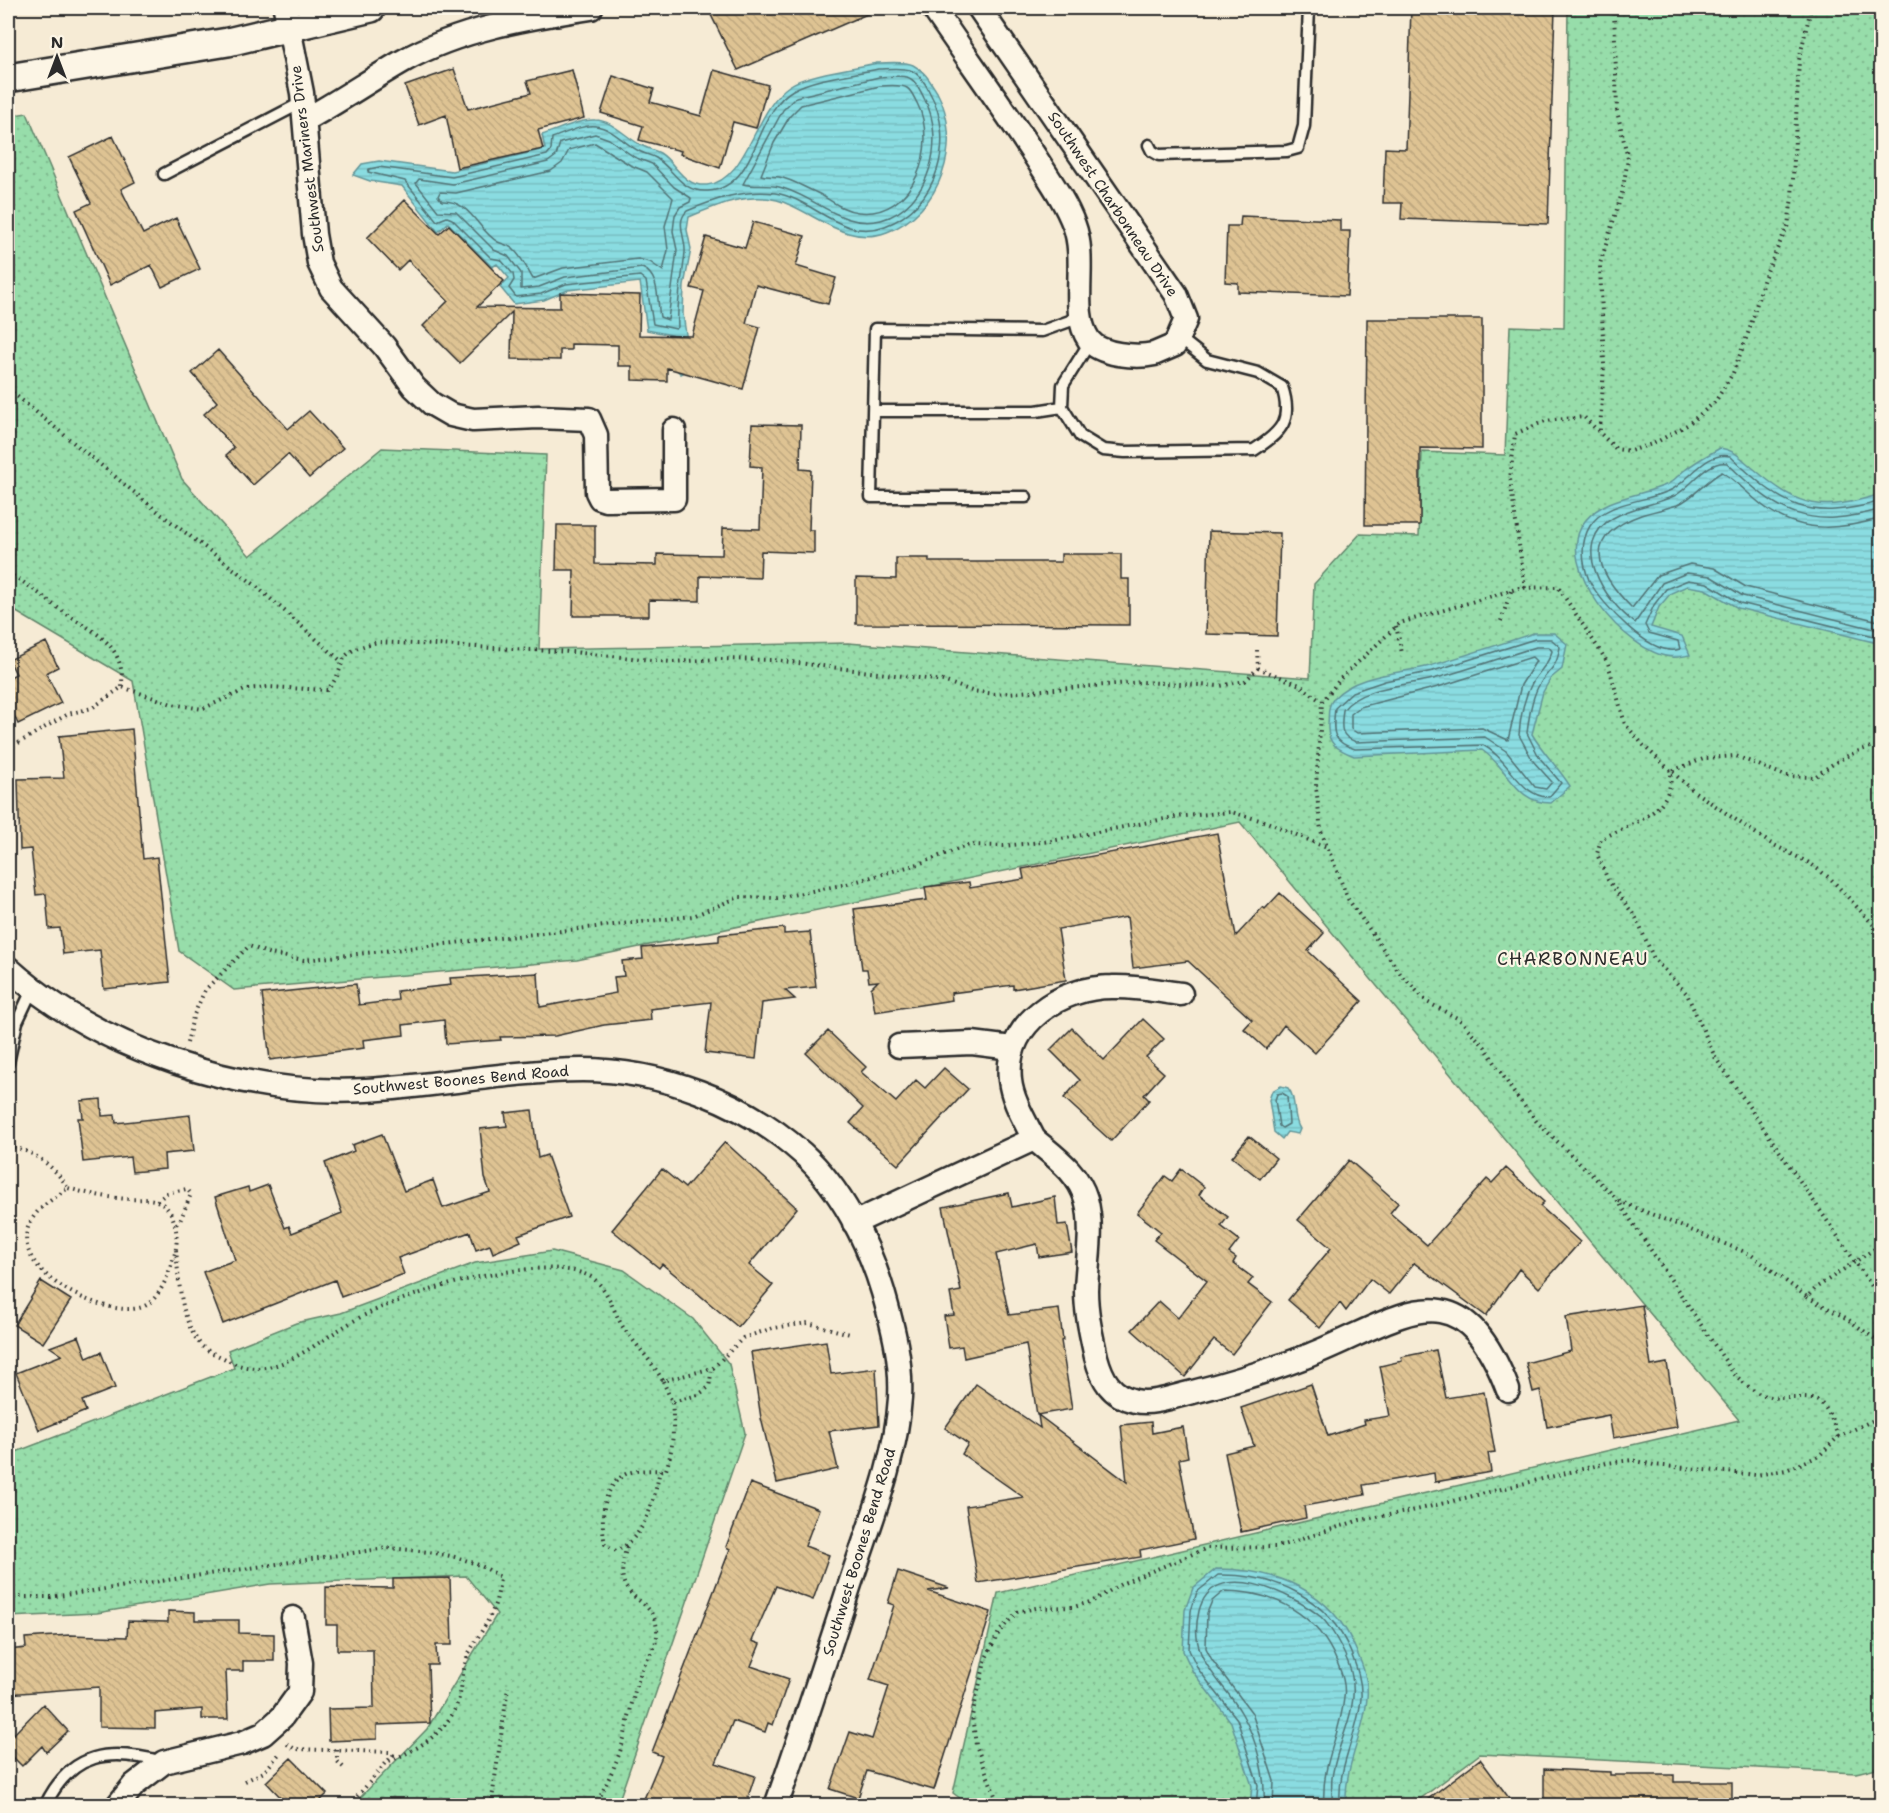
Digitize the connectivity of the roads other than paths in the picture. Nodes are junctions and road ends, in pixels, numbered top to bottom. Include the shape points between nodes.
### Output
1 (371, 8) edge
2 (591, 8) edge
3 (933, 8) edge
4 (980, 8) edge
5 (1309, 8) edge
6 (287, 18) edge
7 (8, 78) edge
8 (304, 111) junction
9 (1149, 145) dead end
10 (164, 174) dead end
11 (1078, 318) junction
12 (1178, 337) junction
13 (1090, 342) junction
14 (1062, 407) junction
15 (873, 411) junction
16 (674, 430) dead end
17 (1026, 497) dead end
18 (8, 968) edge
19 (32, 990) junction
20 (1181, 994) dead end
21 (899, 1046) dead end
22 (1012, 1048) junction
23 (8, 1063) edge
24 (1034, 1139) junction
25 (854, 1223) junction
26 (1508, 1390) dead end
27 (293, 1618) dead end
28 (164, 1762) junction
29 (45, 1806) edge
30 (117, 1806) edge
31 (776, 1806) edge

1 - 6 street
2 - 8 street via 469,33 404,60
3 - 11 street via 1062,199 1075,227 1081,257
4 - 12 street, Southwest Charbonneau Drive via 1176,294 1186,319
5 - 9 lane via 1304,126 1298,147 1287,151 1159,155
6 - 7 street via 228,42
6 - 8 street, Southwest Mariners Drive
8 - 10 lane
8 - 16 street, Southwest Mariners Drive via 319,263 331,288 432,404 451,415 473,420 589,419 596,435 597,492 606,500 674,500
11 - 13 street
11 - 15 lane via 1042,331 875,329
12 - 13 street via 1175,345 1152,354 1109,352
12 - 14 lane via 1207,360 1258,373 1282,387 1287,403 1286,421 1272,439 1254,450 1103,450 1080,436
13 - 14 lane via 1063,386
14 - 15 lane via 1036,411
15 - 17 lane via 871,497
18 - 19 street, Southwest Boones Bend Road
19 - 23 lane via 17,1022
19 - 25 street, Southwest Boones Bend Road via 126,1042 232,1079 276,1087 365,1090 586,1070 677,1084 764,1123 796,1148 834,1190
20 - 22 street via 1112,987 1068,996 1046,1006 1027,1023
21 - 22 street via 972,1042
22 - 24 street via 1010,1080
24 - 25 street
24 - 26 street via 1073,1172 1086,1199 1090,1229 1087,1320 1101,1376 1115,1394 1136,1401 1158,1400 1224,1384 1309,1355 1415,1310 1439,1310 1461,1319 1481,1337
25 - 31 street, Southwest Boones Bend Road via 878,1276 896,1335 900,1398 896,1429 882,1489
27 - 28 street via 301,1663 300,1692 282,1717 263,1734 242,1743
28 - 29 lane via 132,1754 89,1760 68,1771
28 - 30 street via 134,1785

